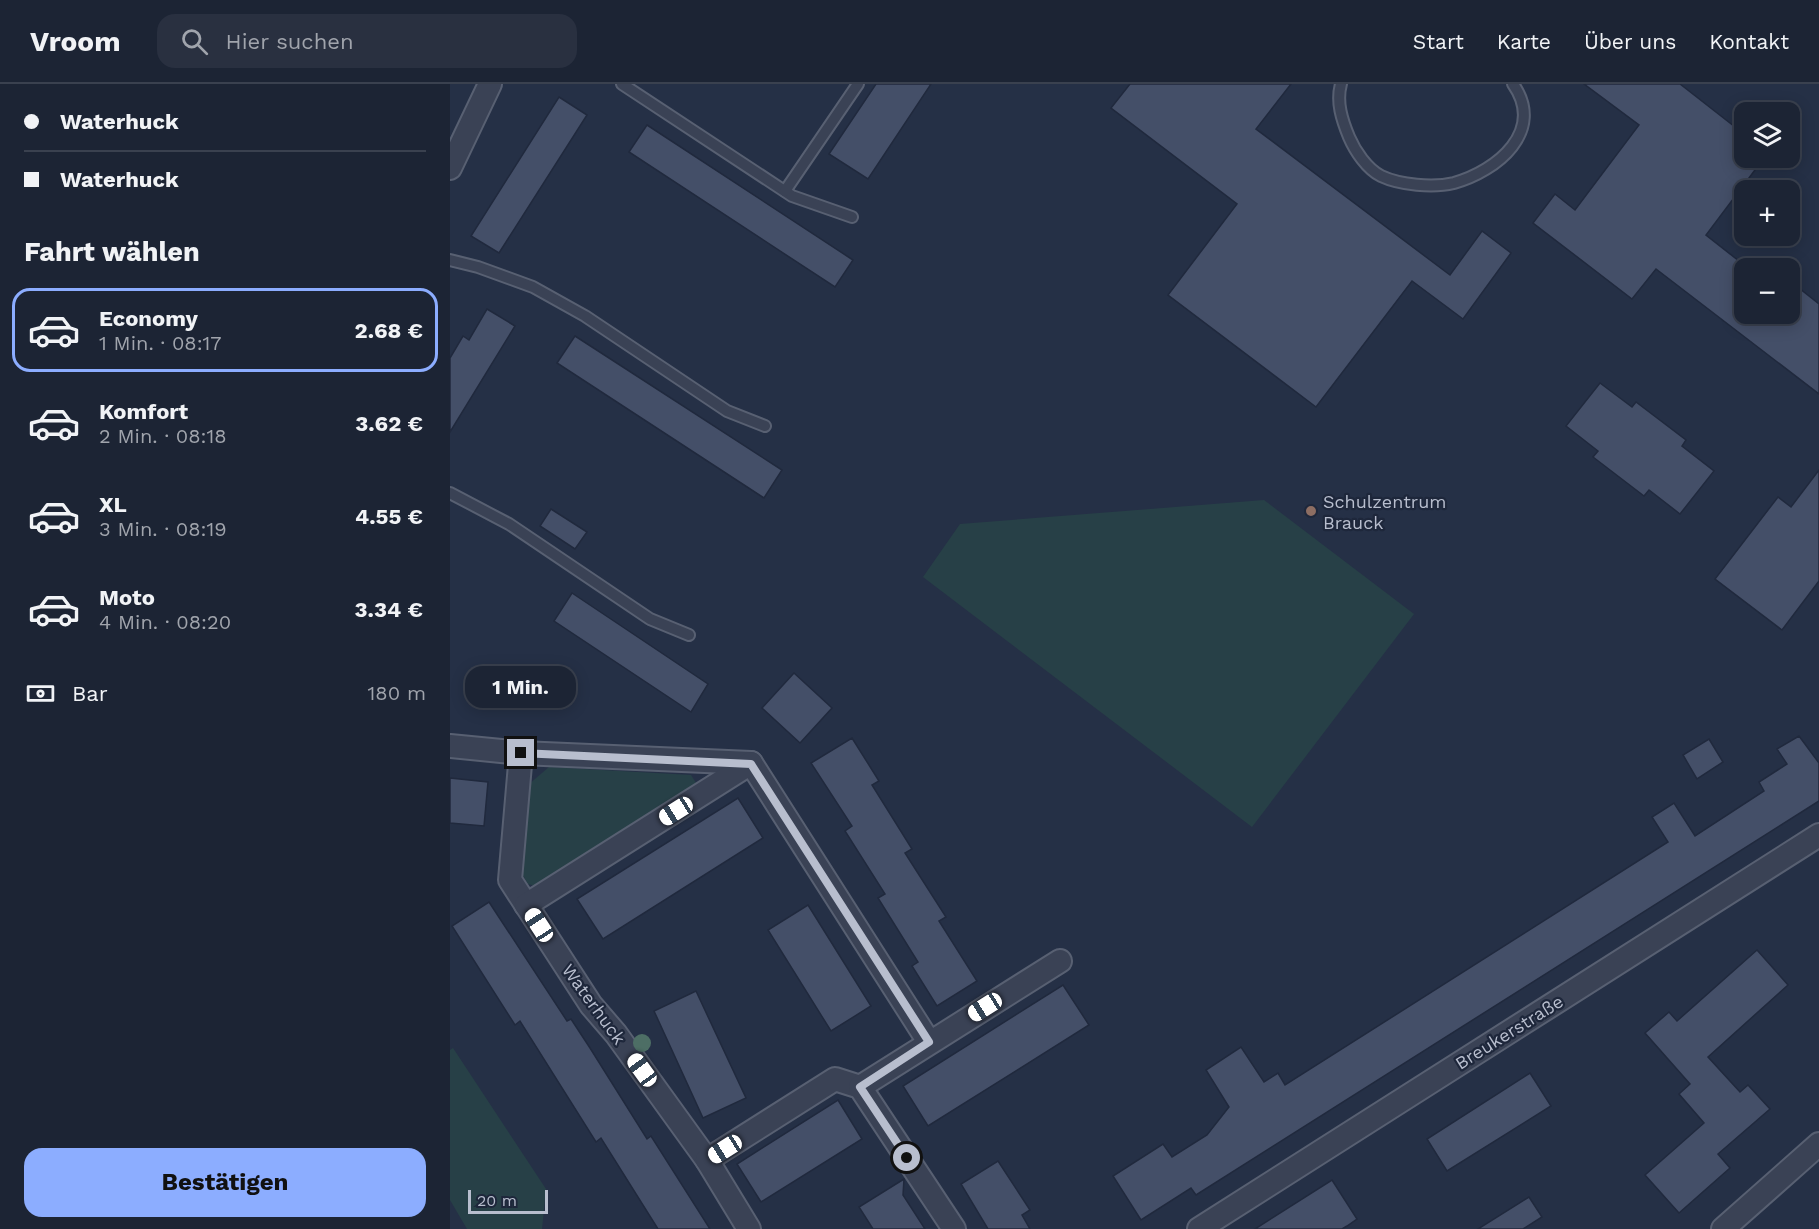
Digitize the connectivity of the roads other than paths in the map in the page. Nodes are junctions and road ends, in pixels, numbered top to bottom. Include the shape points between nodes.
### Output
1 (490, 84) edge
2 (622, 84) edge
3 (858, 84) edge
4 (1341, 84) edge
5 (1514, 84) edge
6 (450, 168) edge
7 (785, 191) junction
8 (852, 217) dead end
9 (450, 260) edge
10 (765, 426) dead end
11 (450, 493) edge
12 (689, 635) dead end
13 (450, 746) edge
14 (521, 753) junction
15 (751, 764) junction
16 (1819, 835) edge
17 (526, 905) junction
18 (1060, 961) dead end
19 (929, 1042) junction
20 (860, 1087) junction
21 (1819, 1144) edge
22 (707, 1160) junction
23 (749, 1229) edge
24 (954, 1229) edge
25 (1198, 1229) edge
26 (1723, 1229) edge

1 - 6 street
2 - 7 lane
3 - 7 lane
4 - 5 lane via 1338,95 1342,122 1366,163 1380,175 1424,184 1451,183 1473,176 1511,150 1522,131 1524,113 1521,95
7 - 8 lane
9 - 10 lane via 533,287 585,316 727,411
11 - 12 lane via 509,525 650,619
13 - 14 street
14 - 15 street
14 - 17 street, Waterhuck via 510,880
15 - 17 street
15 - 19 street
16 - 25 street, Breukerstraße
17 - 22 street, Waterhuck via 591,1005
18 - 19 street
19 - 20 street
20 - 22 street via 835,1079
20 - 24 street
21 - 26 street
22 - 23 street, Waterhuck

